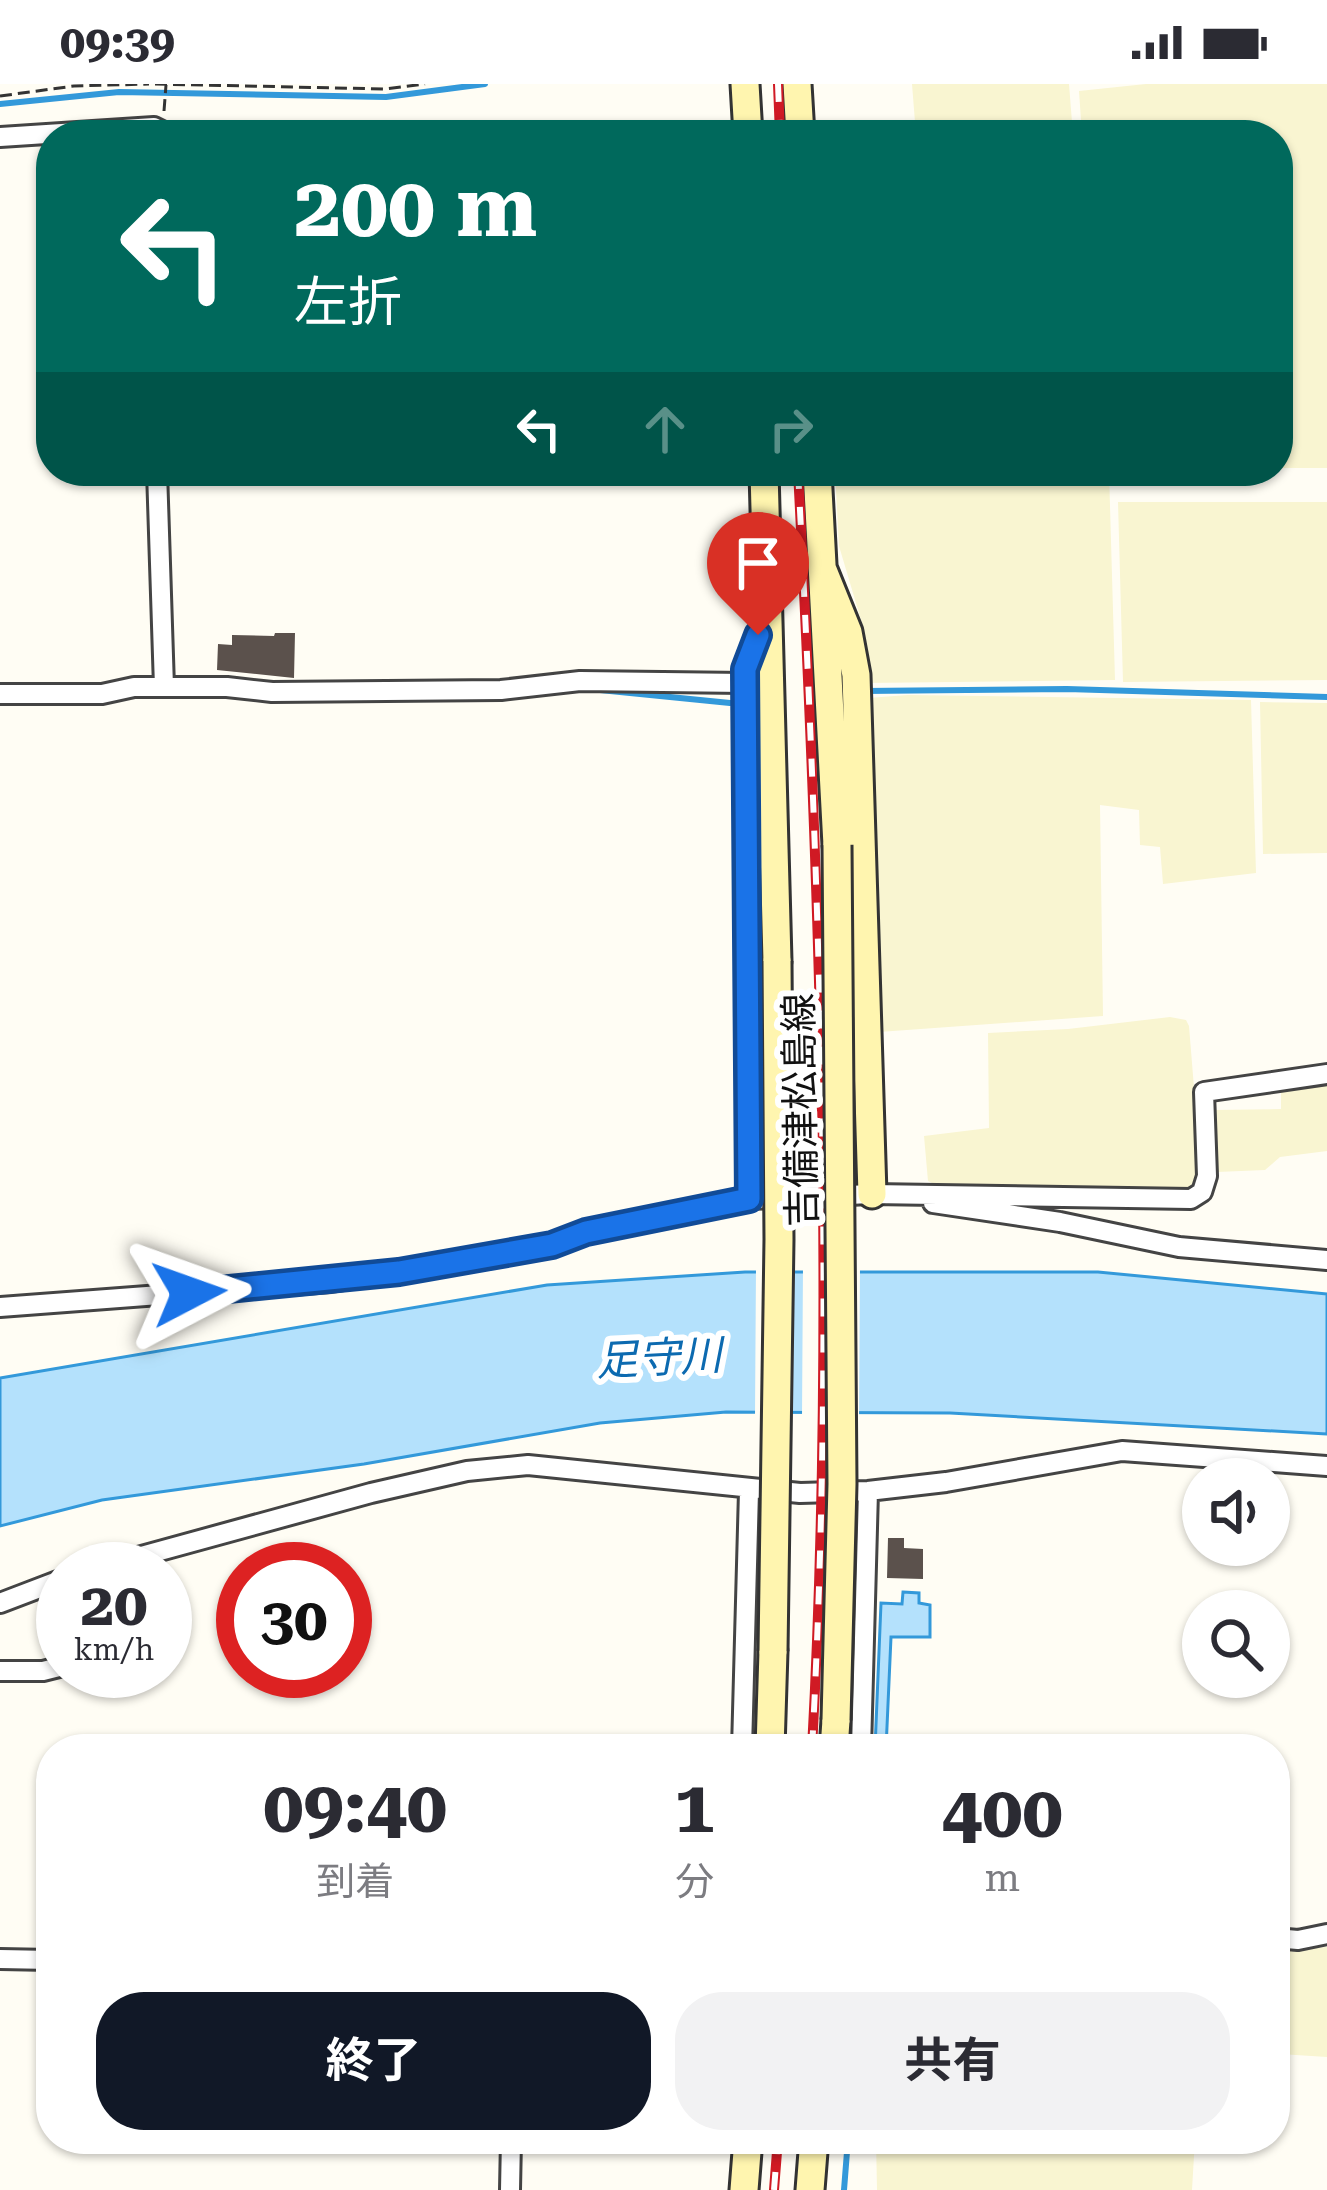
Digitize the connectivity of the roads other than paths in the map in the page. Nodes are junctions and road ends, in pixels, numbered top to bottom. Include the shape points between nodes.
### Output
1 (746, 84) edge
2 (797, 84) edge
3 (747, 120) edge
4 (799, 120) edge
5 (36, 135) edge
6 (0, 137) edge
7 (158, 486) edge
8 (765, 486) edge
9 (818, 486) edge
10 (823, 570) junction
11 (769, 607) junction
12 (745, 683) junction
13 (164, 687) junction
14 (0, 694) edge
15 (1327, 1073) edge
16 (872, 1194) junction
17 (911, 1197) junction
18 (749, 1199) junction
19 (1327, 1260) edge
20 (0, 1307) edge
21 (1326, 1469) edge
22 (749, 1491) junction
23 (868, 1491) junction
24 (191, 1542) edge
25 (36, 1589) edge
26 (0, 1603) edge
27 (36, 1669) edge
28 (0, 1672) edge
29 (742, 1734) edge
30 (770, 1734) edge
31 (835, 1734) edge
32 (861, 1734) edge
33 (1327, 1934) edge
34 (1290, 1939) edge
35 (0, 1959) edge
36 (36, 1960) edge
37 (511, 2154) edge
38 (747, 2154) edge
39 (813, 2154) edge
40 (510, 2190) edge
41 (744, 2190) edge
42 (810, 2190) edge

1 - 3 main road
2 - 4 main road
5 - 6 street
7 - 13 street
8 - 11 main road, 吉備津松島線
9 - 10 main road, 吉備津松島線
10 - 16 main road via 856,675
10 - 31 main road, 吉備津松島線, bridge via 837,845 842,1484
11 - 12 street
11 - 30 main road, 吉備津松島線, bridge via 779,1239
12 - 13 street via 318,692
12 - 18 street
13 - 14 street
15 - 17 street via 1204,1092 1207,1176 1191,1198
16 - 17 street
16 - 18 street
17 - 19 street via 1179,1247
18 - 20 street via 376,1275
21 - 23 street via 1122,1450
22 - 23 street
22 - 24 street via 528,1465 467,1471
22 - 29 street
23 - 32 street
25 - 26 street
27 - 28 street
33 - 34 street
35 - 36 street
37 - 40 street
38 - 41 main road
39 - 42 main road

